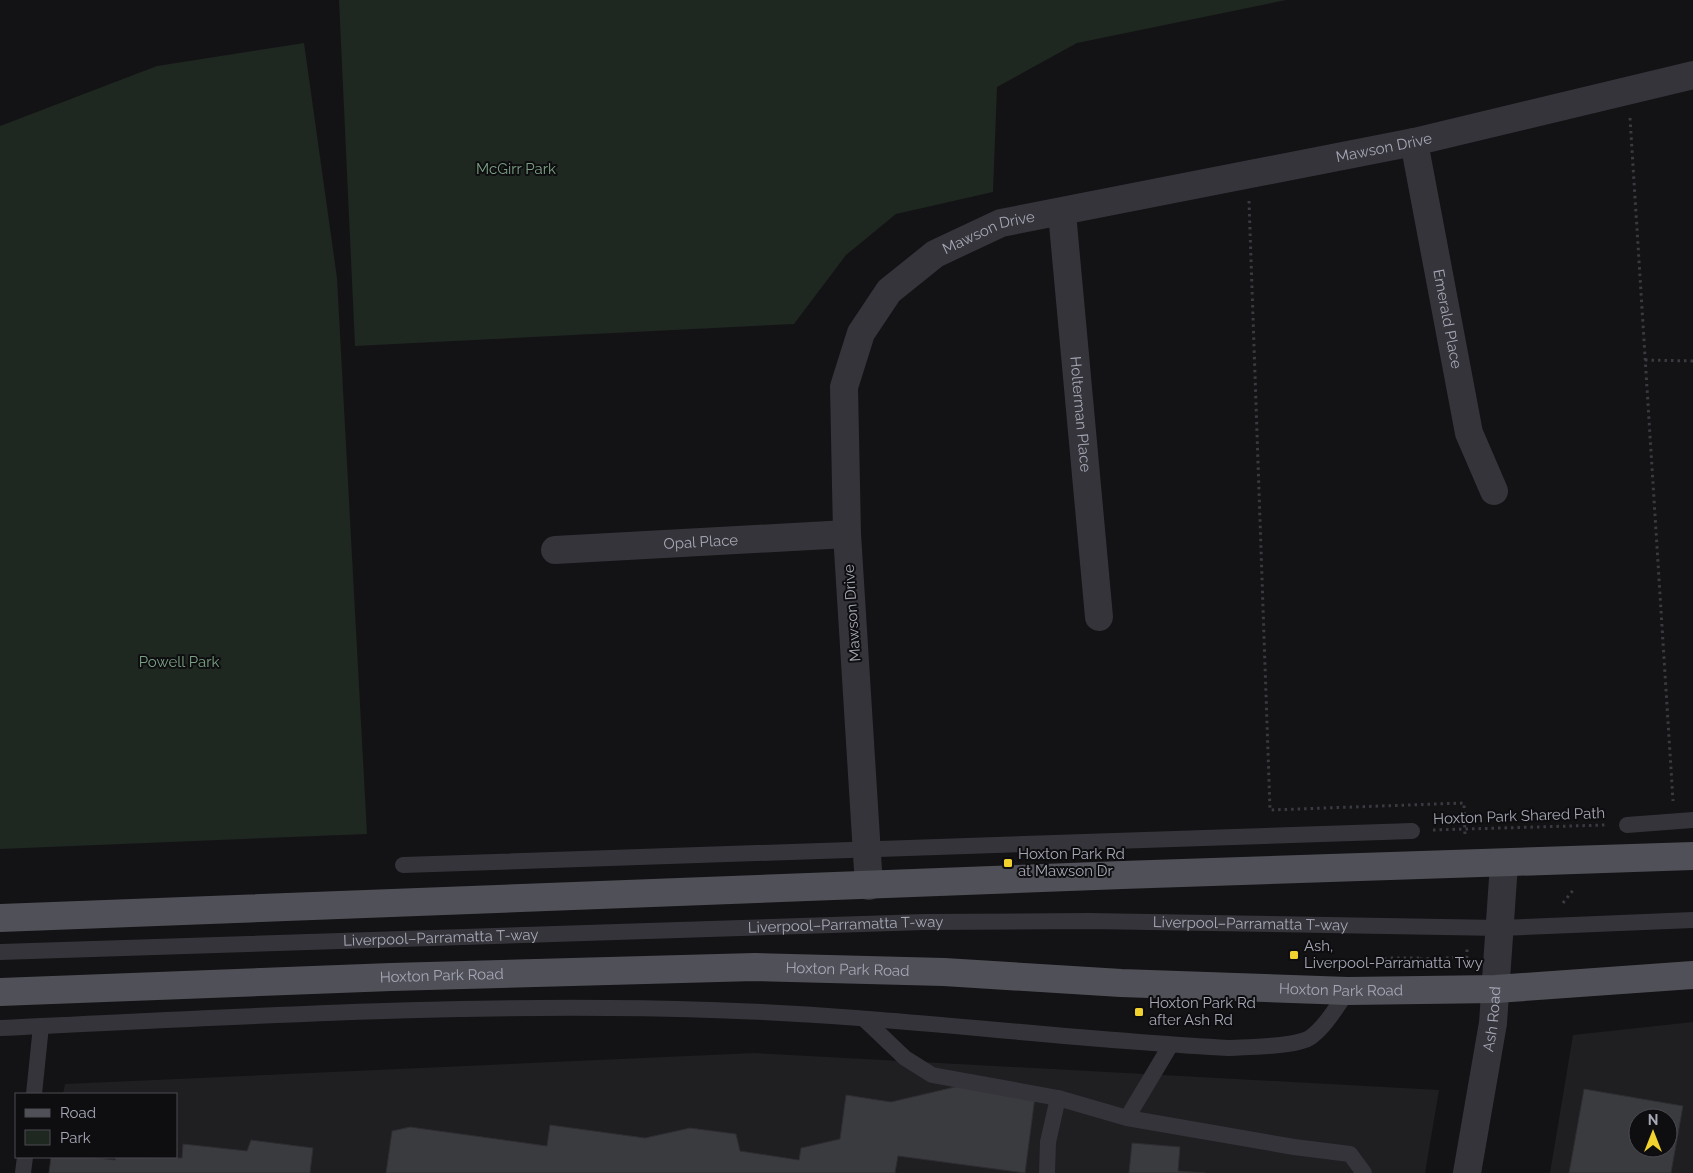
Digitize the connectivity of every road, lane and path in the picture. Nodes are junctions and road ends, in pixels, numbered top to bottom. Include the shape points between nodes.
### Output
1 (1693, 75) edge
2 (1628, 90) junction
3 (1414, 142) junction
4 (1248, 176) junction
5 (1062, 213) junction
6 (1645, 360) junction
7 (1693, 361) edge
8 (1494, 491) dead end
9 (847, 534) junction
10 (554, 550) dead end
11 (1099, 617) dead end
12 (1693, 820) edge
13 (1674, 821) junction
14 (1627, 825) joint
15 (1465, 829) junction
16 (1412, 831) joint
17 (867, 848) junction
18 (1693, 856) edge
19 (1504, 864) junction
20 (403, 865) dead end
21 (869, 886) junction
22 (0, 918) edge
23 (1693, 920) edge
24 (1500, 928) junction
25 (1467, 944) dead end
26 (0, 952) edge
27 (1420, 966) dead end
28 (1693, 976) edge
29 (1496, 989) junction
30 (1348, 991) junction
31 (0, 992) edge
32 (864, 1020) junction
33 (41, 1026) junction
34 (0, 1028) edge
35 (1170, 1046) junction
36 (34, 1093) edge
37 (1058, 1098) junction
38 (1127, 1118) junction
39 (26, 1158) edge
40 (23, 1173) edge
41 (1047, 1173) edge
42 (1364, 1173) edge
43 (1467, 1173) edge

1 - 2 street, Mawson Drive
2 - 3 street, Mawson Drive
2 - 6 path
3 - 4 street, Mawson Drive
3 - 8 street, Emerald Place via 1469,433
4 - 5 street, Mawson Drive
4 - 15 path via 1270,810 1464,803
5 - 9 street, Mawson Drive via 1002,223 935,254 889,291 861,333 844,387
5 - 11 street, Holterman Place
6 - 7 path
6 - 13 path
9 - 10 street, Opal Place
9 - 17 street, Mawson Drive
12 - 13 lane
13 - 14 lane
14 - 15 path, Hoxton Park Shared Path
15 - 16 path, Hoxton Park Shared Path
16 - 17 lane
17 - 20 lane
17 - 21 street, Mawson Drive
18 - 19 main road
19 - 21 main road
19 - 24 street, Ash Road
21 - 22 main road
23 - 24 lane, Liverpool–Parramatta T-way
24 - 26 lane, Liverpool–Parramatta T-way via 1089,921 924,922
24 - 29 street, Ash Road
25 - 27 path via 1467,957 1420,958
28 - 29 main road, Hoxton Park Road
29 - 30 main road, Hoxton Park Road
29 - 43 street, Ash Road
30 - 31 main road, Hoxton Park Road via 1121,983 944,972 756,967
30 - 35 lane via 1310,1038 1286,1044 1229,1048
32 - 33 lane via 714,1010 560,1006
32 - 35 lane
32 - 37 lane via 906,1058 932,1076
33 - 34 lane
33 - 36 lane
35 - 38 lane
37 - 38 lane
37 - 41 lane via 1048,1142
38 - 42 lane via 1350,1154
39 - 40 lane

